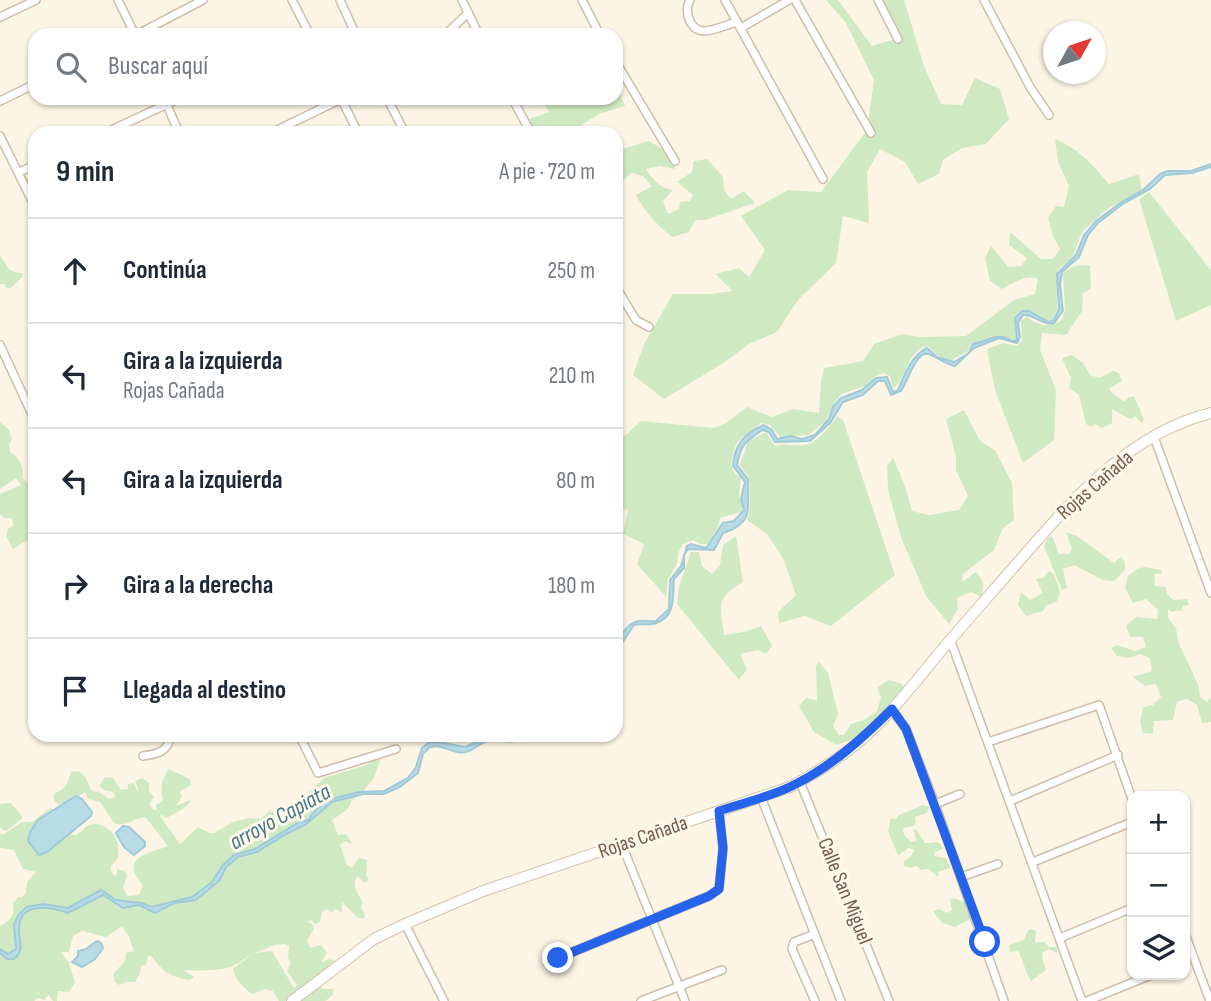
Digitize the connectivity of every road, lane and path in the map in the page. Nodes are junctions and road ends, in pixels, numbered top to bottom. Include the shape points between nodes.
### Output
1 (36, 0) edge
2 (118, 0) edge
3 (203, 0) edge
4 (292, 0) edge
5 (340, 0) edge
6 (462, 0) edge
7 (582, 0) edge
8 (690, 0) edge
9 (726, 0) edge
10 (789, 0) edge
11 (794, 0) edge
12 (878, 0) edge
13 (984, 0) edge
14 (18, 4) edge
15 (468, 13) junction
16 (0, 17) edge
17 (739, 25) junction
18 (132, 28) edge
19 (149, 28) edge
20 (304, 28) edge
21 (353, 28) edge
22 (452, 28) edge
23 (476, 28) edge
24 (596, 28) edge
25 (898, 38) dead end
26 (623, 74) edge
27 (28, 87) edge
28 (0, 101) edge
29 (158, 105) edge
30 (167, 105) edge
31 (327, 105) edge
32 (344, 105) edge
33 (391, 105) edge
34 (516, 105) edge
35 (1049, 115) dead end
36 (118, 126) edge
37 (176, 126) edge
38 (285, 126) edge
39 (355, 126) edge
40 (401, 126) edge
41 (527, 126) edge
42 (871, 134) dead end
43 (0, 136) edge
44 (675, 161) dead end
45 (28, 168) edge
46 (19, 172) junction
47 (823, 180) dead end
48 (28, 192) edge
49 (623, 299) edge
50 (649, 327) dead end
51 (0, 345) edge
52 (28, 406) edge
53 (1211, 413) edge
54 (1154, 437) junction
55 (1211, 593) edge
56 (950, 639) junction
57 (892, 709) junction
58 (169, 742) edge
59 (302, 742) edge
60 (988, 742) junction
61 (396, 749) dead end
62 (1118, 755) junction
63 (143, 756) dead end
64 (800, 782) junction
65 (1129, 791) edge
66 (960, 794) dead end
67 (761, 797) junction
68 (1010, 801) junction
69 (935, 804) junction
70 (719, 811) junction
71 (1127, 824) edge
72 (622, 845) junction
73 (1033, 862) junction
74 (999, 864) dead end
75 (961, 877) junction
76 (1127, 910) edge
77 (652, 919) junction
78 (405, 924) junction
79 (815, 934) junction
80 (1060, 938) junction
81 (1190, 947) edge
82 (1194, 957) junction
83 (558, 958) dead end
84 (1190, 959) edge
85 (722, 970) dead end
86 (1138, 980) edge
87 (679, 985) junction
88 (294, 1001) edge
89 (444, 1001) edge
90 (641, 1001) edge
91 (685, 1001) edge
92 (815, 1001) edge
93 (841, 1001) edge
94 (889, 1001) edge
95 (1004, 1001) edge
96 (1085, 1001) edge
97 (1210, 1001) edge

1 - 14 street
2 - 18 street
3 - 19 street
4 - 20 street
5 - 21 street
6 - 15 street
7 - 24 street
8 - 17 street via 687,14 698,28 705,31
9 - 17 street
10 - 17 street
11 - 42 street
12 - 25 street
13 - 35 street
14 - 16 street
15 - 22 street
15 - 23 street
17 - 47 street
26 - 44 street
27 - 28 street
29 - 36 street
30 - 37 street
31 - 38 street
32 - 39 street
33 - 40 street
34 - 41 street
43 - 46 street
45 - 46 street
46 - 48 street
49 - 50 street via 636,320
51 - 52 street
53 - 54 main road, Rojas Cañada
54 - 55 street
54 - 56 main road, Rojas Cañada via 1123,456 1080,494
56 - 57 main road, Rojas Cañada
56 - 60 street
57 - 64 main road, Rojas Cañada via 842,755
57 - 69 street via 906,729
58 - 63 street via 160,753
59 - 61 street via 318,773
60 - 62 street via 1099,705
60 - 68 street
62 - 65 street
62 - 68 street
64 - 67 main road, Rojas Cañada
64 - 94 street, Calle San Miguel
66 - 69 street
67 - 70 main road, Rojas Cañada
67 - 79 street
68 - 73 street
69 - 75 street
70 - 72 main road, Rojas Cañada
70 - 77 street via 723,848 719,889
71 - 73 street
72 - 77 street
72 - 78 main road, Rojas Cañada via 483,891
73 - 80 street
74 - 75 street
75 - 95 street
76 - 80 street
77 - 83 street
77 - 87 street
78 - 88 main road, Rojas Cañada via 374,939
78 - 89 street
79 - 92 street via 794,942 792,949
79 - 93 street
80 - 96 street
81 - 82 street
82 - 84 street
82 - 97 street
85 - 87 street
86 - 96 street
87 - 90 street
87 - 91 street

